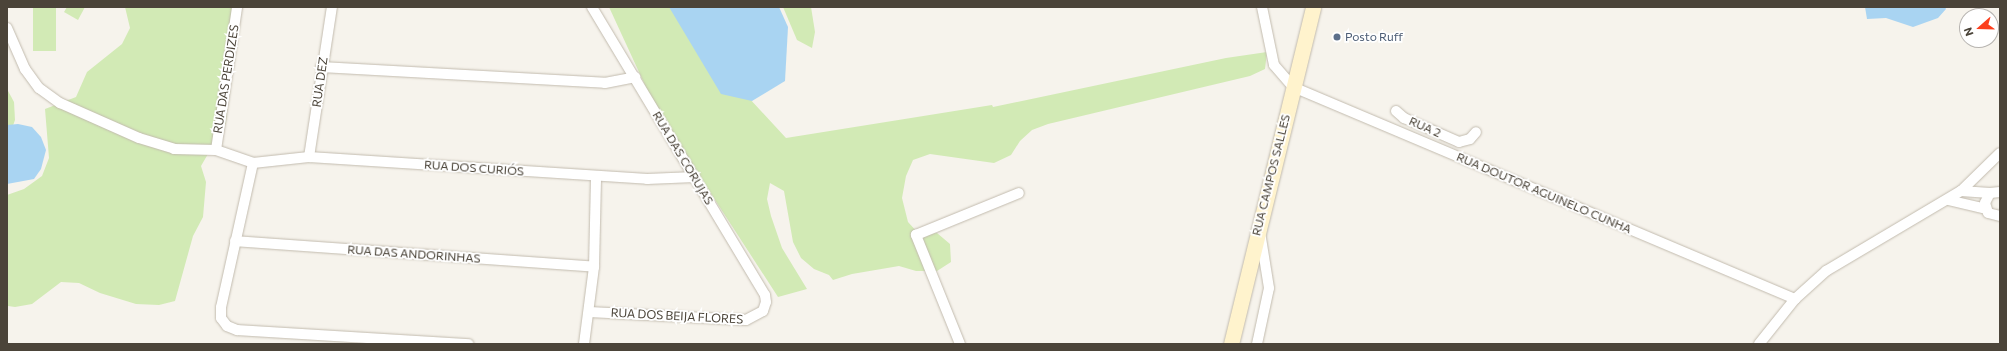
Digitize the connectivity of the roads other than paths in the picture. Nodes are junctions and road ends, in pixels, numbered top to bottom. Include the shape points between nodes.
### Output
1 (237, 7) edge
2 (332, 7) edge
3 (592, 7) edge
4 (1262, 7) edge
5 (1312, 7) edge
6 (8, 33) edge
7 (321, 67) junction
8 (635, 77) junction
9 (1293, 87) junction
10 (1396, 111) dead end
11 (1476, 132) dead end
12 (216, 150) junction
13 (2000, 153) edge
14 (309, 157) junction
15 (253, 163) junction
16 (1986, 167) junction
17 (596, 176) junction
18 (695, 177) junction
19 (1961, 191) junction
20 (1980, 191) junction
21 (1995, 192) edge
22 (1019, 193) dead end
23 (1948, 200) junction
24 (1986, 209) junction
25 (2000, 216) edge
26 (1259, 228) junction
27 (235, 241) junction
28 (594, 267) junction
29 (1795, 299) junction
30 (763, 311) joint
31 (589, 312) junction
32 (469, 344) edge
33 (584, 344) edge
34 (960, 344) edge
35 (1231, 344) edge
36 (1257, 344) edge
37 (1759, 344) edge

1 - 12 street, RUA DAS PERDIZES
2 - 7 street, RUA DEZ
3 - 8 street, RUA DAS CORUJAS
4 - 9 street via 1274,65
5 - 9 main road, RUA CAMPOS SALLES
6 - 12 street via 25,70 39,88 60,103 139,138 174,148
7 - 8 street via 605,83
7 - 14 street, RUA DEZ
8 - 18 street, RUA DAS CORUJAS
9 - 26 main road, RUA CAMPOS SALLES
9 - 29 street, RUA DOUTOR AGUINELO CUNHA
10 - 11 street, RUA 2 via 1404,118 1458,142 1470,139
12 - 15 street
13 - 16 street
14 - 15 street, RUA DOS CURIÓS
14 - 17 street, RUA DOS CURIÓS
15 - 27 street
16 - 19 street
16 - 20 street
17 - 18 street, RUA DOS CURIÓS via 648,179
17 - 28 street
18 - 30 street, RUA DAS CORUJAS via 764,295
19 - 20 street
19 - 23 street
20 - 21 street
21 - 24 street via 1985,203
22 - 34 street via 916,235
23 - 24 street
23 - 29 street via 1826,271
24 - 25 street via 1992,215
26 - 35 main road, RUA CAMPOS SALLES
26 - 36 street via 1269,288
27 - 28 street, RUA DAS ANDORINHAS
27 - 32 street via 221,307 222,318 227,326 237,330
28 - 31 street
29 - 37 street
30 - 31 street, RUA DOS BEIJA FLORES via 746,320
31 - 33 street

